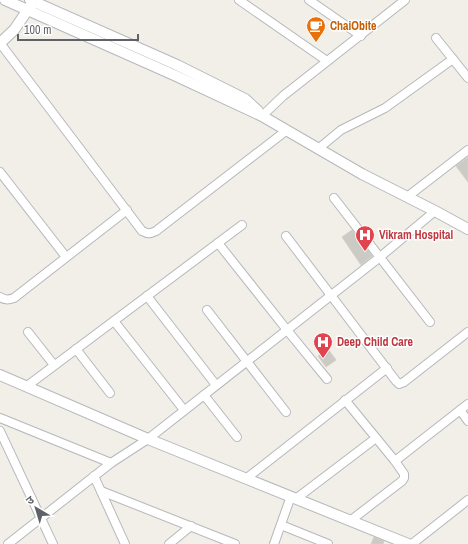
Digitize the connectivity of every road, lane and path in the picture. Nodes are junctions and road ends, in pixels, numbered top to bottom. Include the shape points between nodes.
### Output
1 (5, 0) edge
2 (240, 0) edge
3 (309, 0) edge
4 (400, 1) edge
5 (31, 3) edge
6 (361, 36) junction
7 (436, 38) dead end
8 (0, 43) edge
9 (453, 59) junction
10 (327, 61) junction
11 (468, 78) edge
12 (262, 116) junction
13 (287, 130) junction
14 (318, 149) junction
15 (468, 150) edge
16 (0, 172) edge
17 (406, 197) junction
18 (334, 198) dead end
19 (127, 210) junction
20 (435, 211) junction
21 (242, 225) dead end
22 (468, 229) edge
23 (286, 236) dead end
24 (218, 243) junction
25 (66, 257) junction
26 (380, 257) junction
27 (331, 295) junction
28 (0, 296) edge
29 (147, 296) junction
30 (207, 310) dead end
31 (114, 321) junction
32 (430, 322) dead end
33 (287, 330) junction
34 (28, 332) dead end
35 (468, 332) edge
36 (76, 349) junction
37 (247, 362) junction
38 (54, 365) junction
39 (387, 368) junction
40 (0, 375) edge
41 (327, 380) dead end
42 (216, 385) junction
43 (26, 386) junction
44 (110, 393) dead end
45 (204, 395) junction
46 (345, 400) junction
47 (468, 404) edge
48 (184, 410) junction
49 (460, 410) junction
50 (286, 412) dead end
51 (0, 418) edge
52 (468, 421) edge
53 (0, 431) edge
54 (237, 437) dead end
55 (376, 438) junction
56 (148, 439) junction
57 (395, 461) junction
58 (111, 463) junction
59 (94, 476) junction
60 (247, 478) junction
61 (101, 491) junction
62 (294, 497) junction
63 (468, 500) edge
64 (41, 518) junction
65 (350, 521) junction
66 (281, 525) junction
67 (191, 526) junction
68 (8, 544) edge
69 (53, 544) edge
70 (125, 544) edge
71 (169, 544) edge
72 (235, 544) edge
73 (274, 544) edge
74 (328, 544) edge
75 (408, 544) edge
76 (412, 544) edge

1 - 5 street
2 - 10 street
3 - 6 street
4 - 6 street
5 - 8 street via 14,30
5 - 12 street
6 - 10 street
7 - 9 street
8 - 19 street
9 - 11 street
9 - 14 street via 386,108 341,130
10 - 12 street
12 - 13 street
13 - 14 street
13 - 19 street via 151,234 142,231
14 - 17 street
15 - 17 street
16 - 25 street
17 - 20 street
18 - 26 street
19 - 25 street
20 - 22 street
20 - 26 street
21 - 24 street
23 - 27 street
24 - 29 street
24 - 33 street
25 - 28 street via 14,298 4,300
26 - 27 street
26 - 32 street
27 - 33 street
27 - 39 street
29 - 31 street
29 - 42 street
30 - 37 street
31 - 36 street
31 - 48 street
33 - 37 street
33 - 41 street
34 - 38 street
35 - 39 street via 400,384
36 - 38 street
36 - 44 street
37 - 42 street
37 - 50 street
38 - 43 street
39 - 46 street
40 - 43 street
42 - 45 street
43 - 56 street
45 - 48 street
45 - 54 street
46 - 55 street
46 - 60 street
47 - 49 street
48 - 56 street
49 - 52 street
49 - 57 street
51 - 58 street
53 - 64 street
55 - 57 street
55 - 62 street
56 - 58 street
56 - 60 street
57 - 65 street via 404,474 402,481
58 - 59 street
59 - 61 street
59 - 64 street
60 - 62 street
61 - 67 street
61 - 70 street
62 - 65 street
62 - 66 street
63 - 76 street
64 - 68 street
64 - 69 street
65 - 75 street
66 - 73 street
66 - 74 street
67 - 71 street
67 - 72 street

